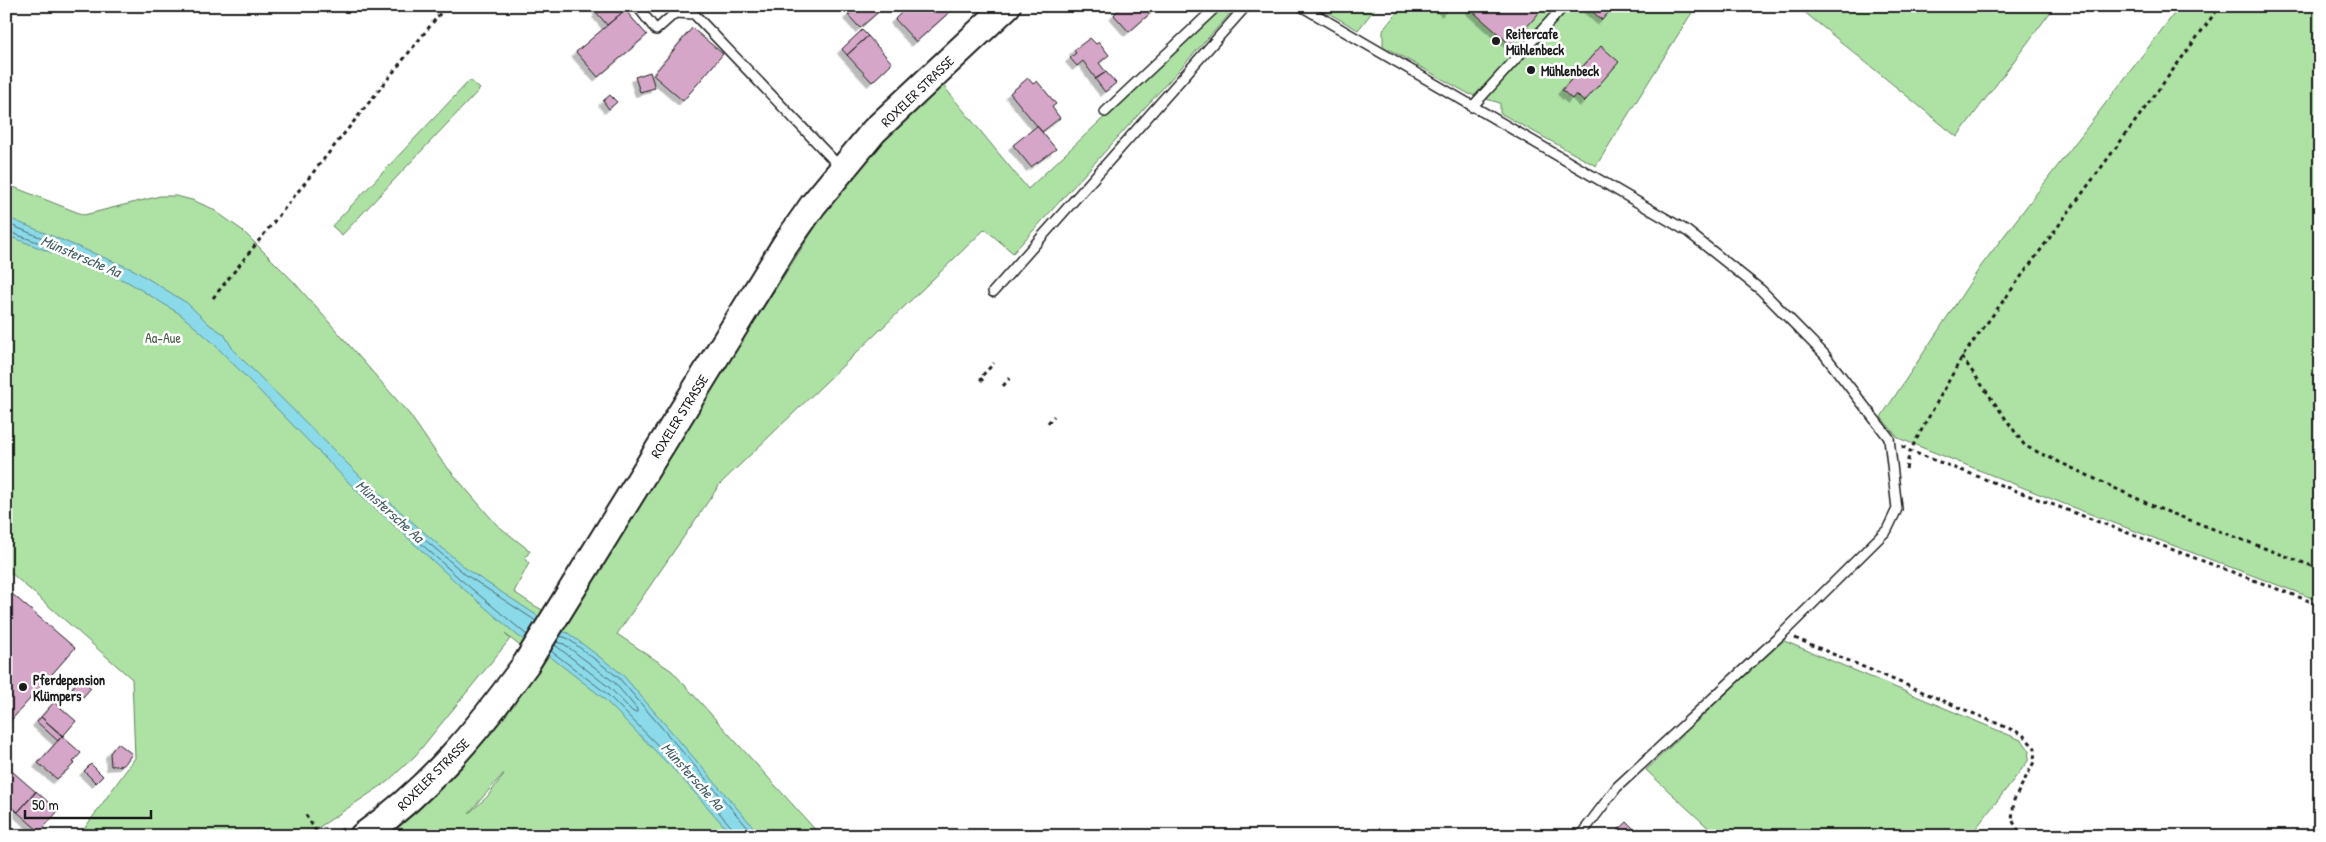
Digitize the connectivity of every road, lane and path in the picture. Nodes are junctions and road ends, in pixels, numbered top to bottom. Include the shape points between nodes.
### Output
1 (436, 6) edge
2 (446, 6) edge
3 (637, 6) edge
4 (1007, 6) edge
5 (1217, 6) edge
6 (1246, 6) edge
7 (1301, 6) edge
8 (1564, 6) edge
9 (2220, 6) edge
10 (444, 11) junction
11 (1472, 107) junction
12 (1105, 112) dead end
13 (842, 169) junction
14 (992, 292) dead end
15 (214, 298) dead end
16 (1962, 356) junction
17 (994, 363) dead end
18 (1010, 378) dead end
19 (983, 381) dead end
20 (1003, 386) dead end
21 (1054, 416) dead end
22 (1048, 423) dead end
23 (1889, 438) junction
24 (1910, 451) junction
25 (2320, 569) edge
26 (2320, 605) edge
27 (1782, 633) junction
28 (306, 815) dead end
29 (319, 836) edge
30 (363, 836) edge
31 (1583, 836) edge
32 (2022, 836) edge

1 - 10 path
2 - 10 path
3 - 13 lane via 656,30 675,13 694,14
4 - 13 main road, ROXELER STRASSE via 874,131
5 - 12 lane
6 - 14 lane
7 - 11 lane
8 - 11 lane
9 - 16 path
10 - 15 path
11 - 23 lane via 1687,231 1761,290 1824,354
13 - 30 main road, ROXELER STRASSE via 785,245 526,664 488,717 450,762
16 - 24 path
16 - 25 path via 2025,446 2155,507
17 - 19 path via 980,378
18 - 20 path
21 - 22 path
23 - 24 path
23 - 27 lane via 1897,509 1888,530
24 - 26 path
27 - 31 lane via 1617,787
27 - 32 path via 2022,734 2035,748 2034,762 2014,800 2012,820
28 - 29 path

